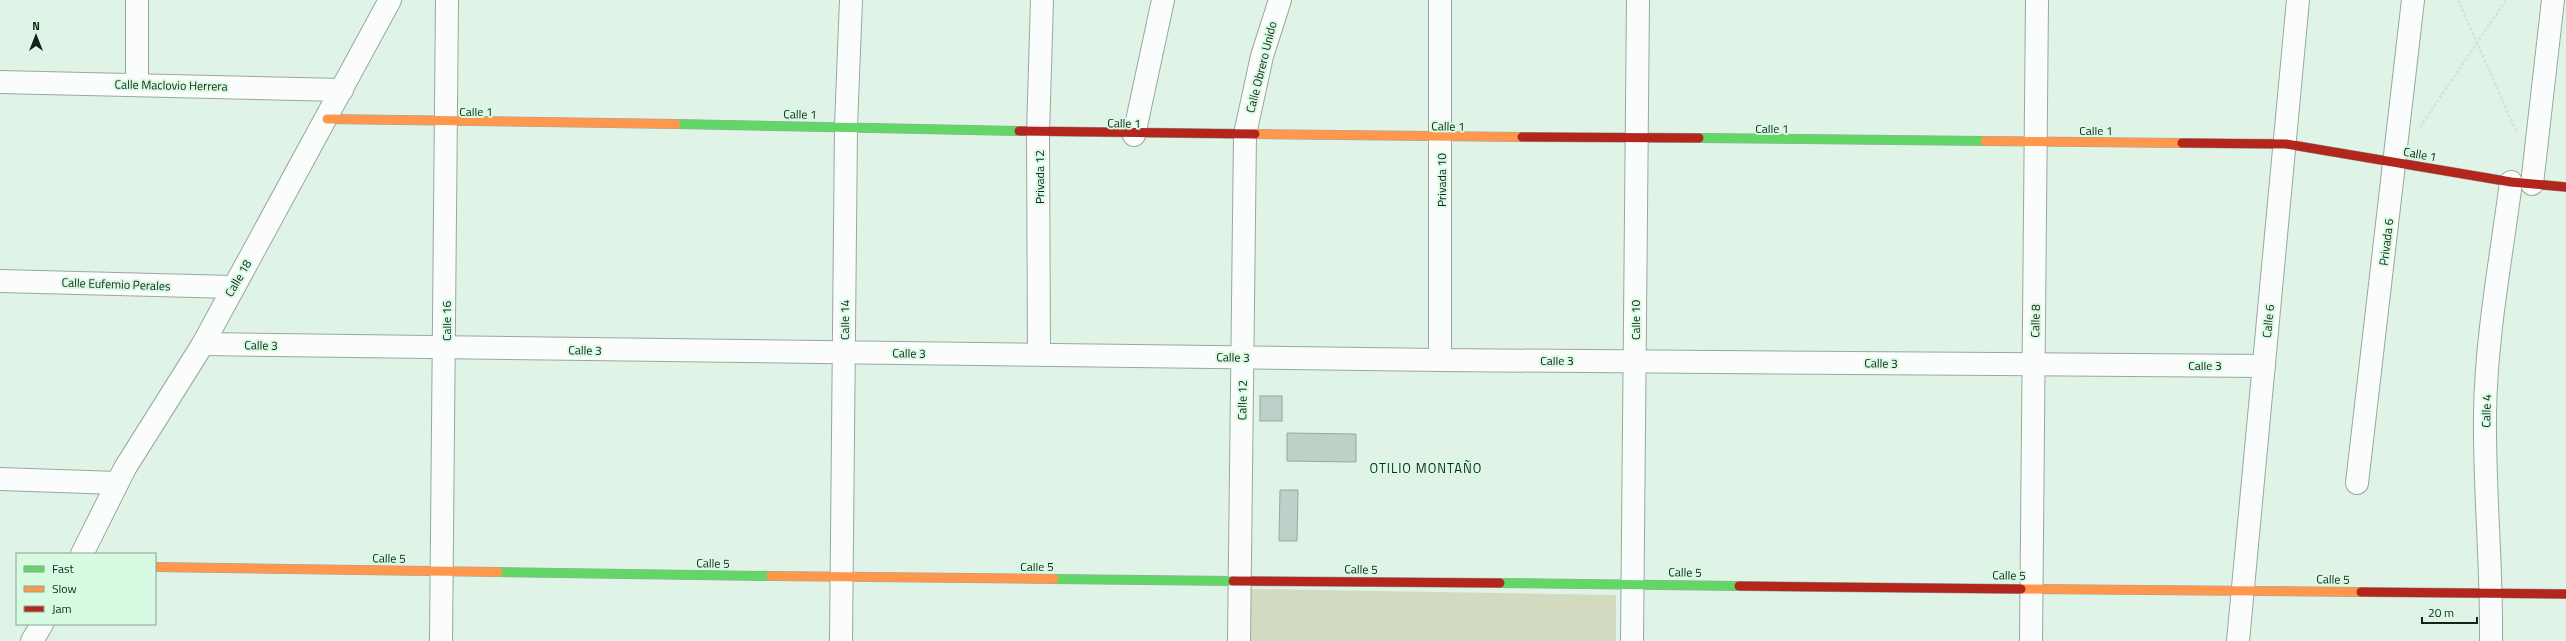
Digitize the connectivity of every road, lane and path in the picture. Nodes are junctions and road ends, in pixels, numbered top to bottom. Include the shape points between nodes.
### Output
1 (137, 0) edge
2 (390, 0) edge
3 (447, 0) edge
4 (851, 0) edge
5 (1042, 0) edge
6 (1164, 0) edge
7 (1280, 0) edge
8 (1440, 0) edge
9 (1638, 0) edge
10 (2037, 0) edge
11 (2298, 0) edge
12 (2413, 0) edge
13 (2458, 0) edge
14 (2506, 0) edge
15 (2554, 0) edge
16 (2477, 42) junction
17 (0, 82) edge
18 (138, 84) junction
19 (342, 90) junction
20 (327, 120) junction
21 (447, 123) junction
22 (846, 126) junction
23 (2417, 131) dead end
24 (1038, 133) junction
25 (1245, 134) junction
26 (1134, 135) junction
27 (2518, 135) dead end
28 (1441, 138) junction
29 (1636, 139) junction
30 (2037, 142) junction
31 (2286, 144) junction
32 (2396, 162) junction
33 (2511, 182) junction
34 (2532, 184) junction
35 (2566, 188) edge
36 (0, 281) edge
37 (233, 287) junction
38 (203, 344) junction
39 (446, 349) junction
40 (844, 352) junction
41 (1039, 354) junction
42 (1242, 357) junction
43 (1440, 360) junction
44 (1635, 361) junction
45 (2034, 364) junction
46 (2264, 366) junction
47 (0, 479) edge
48 (117, 483) junction
49 (2357, 483) dead end
50 (82, 553) edge
51 (156, 567) edge
52 (442, 571) junction
53 (842, 577) junction
54 (1240, 579) junction
55 (1633, 583) junction
56 (2032, 587) junction
57 (2242, 589) junction
58 (2492, 594) junction
59 (2566, 594) edge
60 (41, 625) edge
61 (32, 641) edge
62 (441, 641) edge
63 (841, 641) edge
64 (1239, 641) edge
65 (1632, 641) edge
66 (2031, 641) edge
67 (2238, 641) edge
68 (2491, 641) edge

1 - 18 street
2 - 19 street, Calle 18
3 - 21 street, Calle 16
4 - 22 street, Calle 14
5 - 24 street, Privada 12
6 - 26 street
7 - 25 street, Calle Obrero Unido via 1262,56
8 - 28 street, Privada 10
9 - 29 street, Calle 10
10 - 30 street, Calle 8
11 - 31 street, Calle 6
12 - 32 street, Privada 6
13 - 16 path
14 - 16 path
15 - 34 street
16 - 23 path
16 - 27 path
17 - 18 street, Calle Maclovio Herrera
18 - 19 street, Calle Maclovio Herrera
19 - 20 street, Calle 18
20 - 21 street, Calle 1
20 - 37 street, Calle 18
21 - 22 street, Calle 1
21 - 39 street, Calle 16
22 - 24 street, Calle 1
22 - 40 street, Calle 14
24 - 26 street, Calle 1
24 - 41 street, Privada 12
25 - 26 street, Calle 1
25 - 28 street, Calle 1
25 - 42 street, Calle 12
28 - 29 street, Calle 1
28 - 43 street, Privada 10
29 - 30 street, Calle 1
29 - 44 street, Calle 10
30 - 31 street, Calle 1
30 - 45 street, Calle 8
31 - 32 street, Calle 1
31 - 46 street, Calle 6
32 - 33 street, Calle 1
32 - 49 street, Privada 6
33 - 34 street, Calle 1
33 - 58 street, Calle 4 via 2488,360 2485,414
34 - 35 street, Calle 1
36 - 37 street, Calle Eufemio Perales
37 - 38 street, Calle 18
38 - 39 street, Calle 3
38 - 48 street, Calle 18
39 - 40 street, Calle 3
39 - 52 street, Calle 16
40 - 41 street, Calle 3
40 - 53 street, Calle 14
41 - 42 street, Calle 3
42 - 43 street, Calle 3
42 - 54 street, Calle 12
43 - 44 street, Calle 3
44 - 45 street, Calle 3
44 - 55 street, Calle 10
45 - 46 street, Calle 3
45 - 56 street, Calle 8
46 - 57 street, Calle 6
47 - 48 street
48 - 50 street, Calle 18
51 - 52 street, Calle 5
52 - 53 street, Calle 5
52 - 62 street, Calle 16
53 - 54 street, Calle 5
53 - 63 street, Calle 14
54 - 55 street, Calle 5
54 - 64 street, Calle 12
55 - 56 street, Calle 5
55 - 65 street, Calle 10
56 - 57 street, Calle 5
56 - 66 street, Calle 8
57 - 58 street, Calle 5
57 - 67 street, Calle 6
58 - 59 street, Calle 5
58 - 68 street, Calle 4
60 - 61 street

